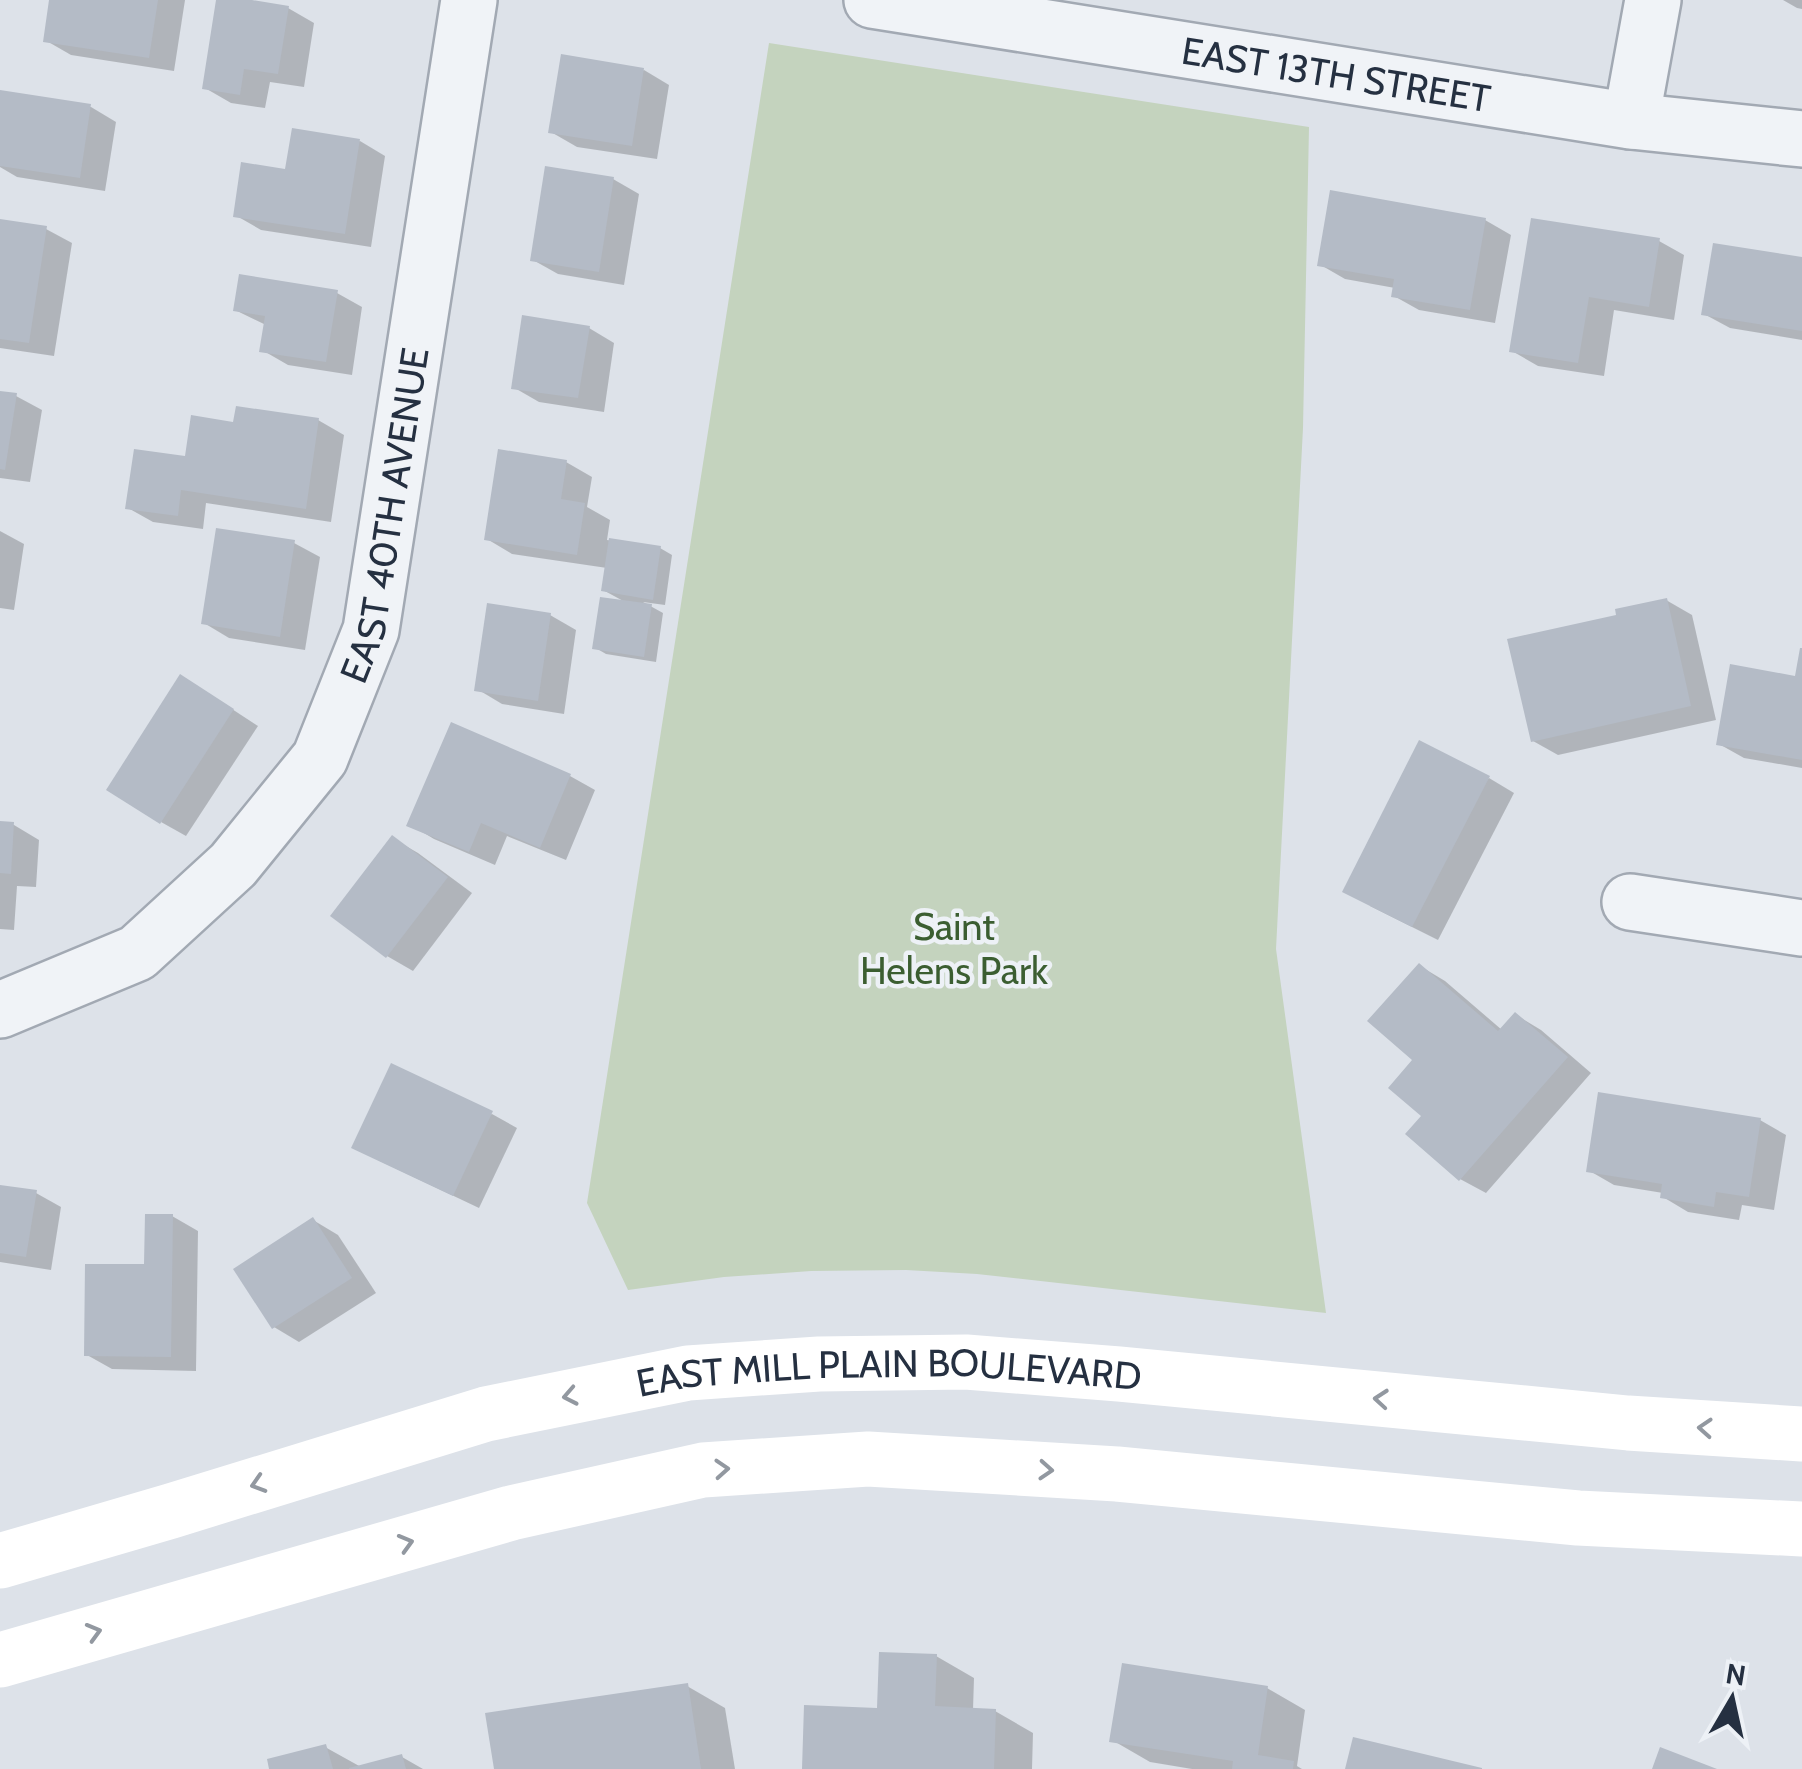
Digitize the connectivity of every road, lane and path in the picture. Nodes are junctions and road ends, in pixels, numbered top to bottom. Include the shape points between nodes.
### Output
1 (469, 0) edge
2 (872, 0) edge
3 (1652, 0) edge
4 (1631, 121) junction
5 (1802, 139) edge
6 (1630, 902) dead end
7 (1802, 928) edge
8 (0, 1010) edge
9 (1802, 1434) edge
10 (1802, 1529) edge
11 (0, 1561) edge
12 (0, 1660) edge

1 - 8 street, EAST 40TH AVENUE via 371,630 320,758 233,865 137,953
2 - 4 street, EAST 13TH STREET
3 - 4 street
4 - 5 street, EAST 13TH STREET
6 - 7 street
9 -> 11 main road, EAST MILL PLAIN BOULEVARD via 966,1362 688,1373 486,1414
12 -> 10 main road, EAST MILL PLAIN BOULEVARD via 511,1513 703,1470 868,1459 1116,1474 1578,1518

